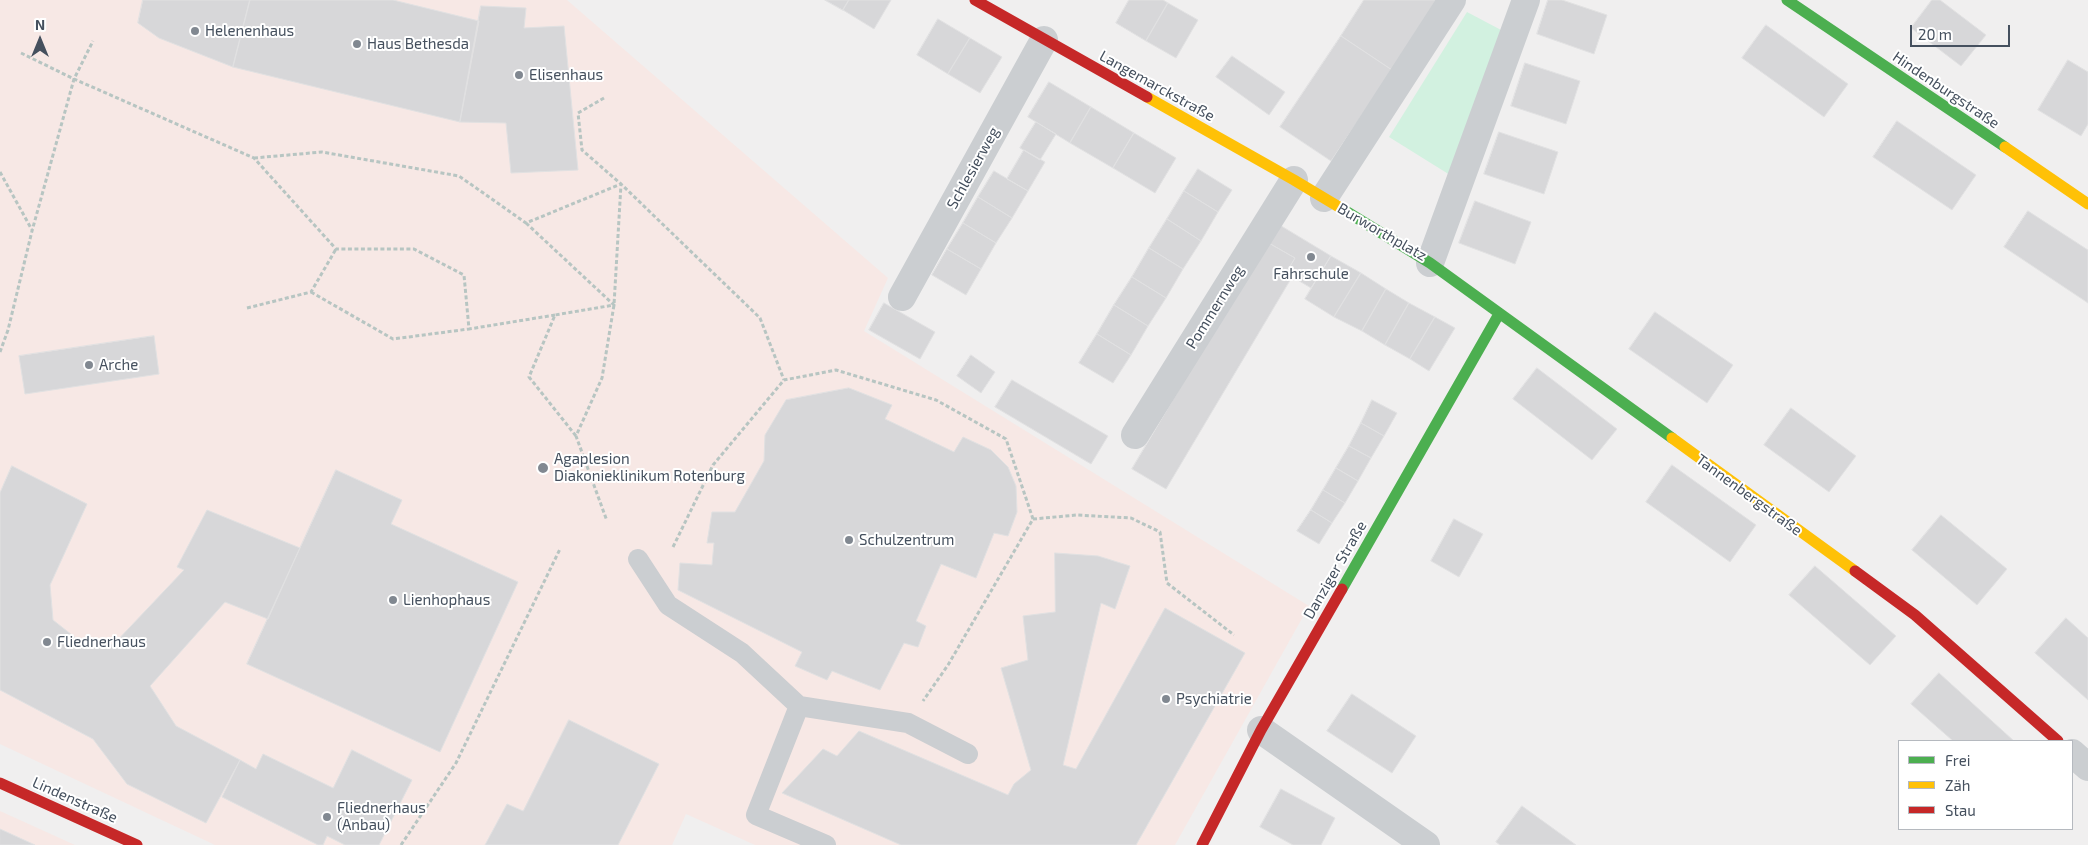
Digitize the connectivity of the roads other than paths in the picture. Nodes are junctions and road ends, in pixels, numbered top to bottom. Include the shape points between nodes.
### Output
1 (975, 0) edge
2 (1452, 0) edge
3 (1526, 0) edge
4 (1787, 0) edge
5 (1044, 40) junction
6 (1294, 180) junction
7 (1324, 198) junction
8 (2088, 204) edge
9 (1430, 263) junction
10 (902, 296) dead end
11 (1499, 314) junction
12 (1135, 435) dead end
13 (638, 559) dead end
14 (799, 706) junction
15 (1261, 730) junction
16 (2057, 740) edge
17 (968, 754) dead end
18 (2073, 754) edge
19 (2088, 767) edge
20 (0, 783) edge
21 (137, 845) edge
22 (826, 845) edge
23 (1202, 845) edge
24 (1426, 845) edge

1 - 5 street, Langemarckstraße
2 - 7 street, Burworthplatz
3 - 9 street, Burworthplatz
4 - 8 street, Hindenburgstraße
5 - 6 street, Langemarckstraße
5 - 10 street, Schlesierweg
6 - 7 street, Langemarckstraße
6 - 12 street, Pommernweg
7 - 9 street, Burworthplatz
9 - 11 street, Tannenbergstraße
11 - 15 street, Danziger Straße
11 - 16 street, Tannenbergstraße via 1915,615
13 - 14 lane via 668,606 742,653
14 - 17 lane via 908,723
14 - 22 lane via 756,815
15 - 23 street, Danziger Straße
15 - 24 street
18 - 19 street
20 - 21 street, Lindenstraße

